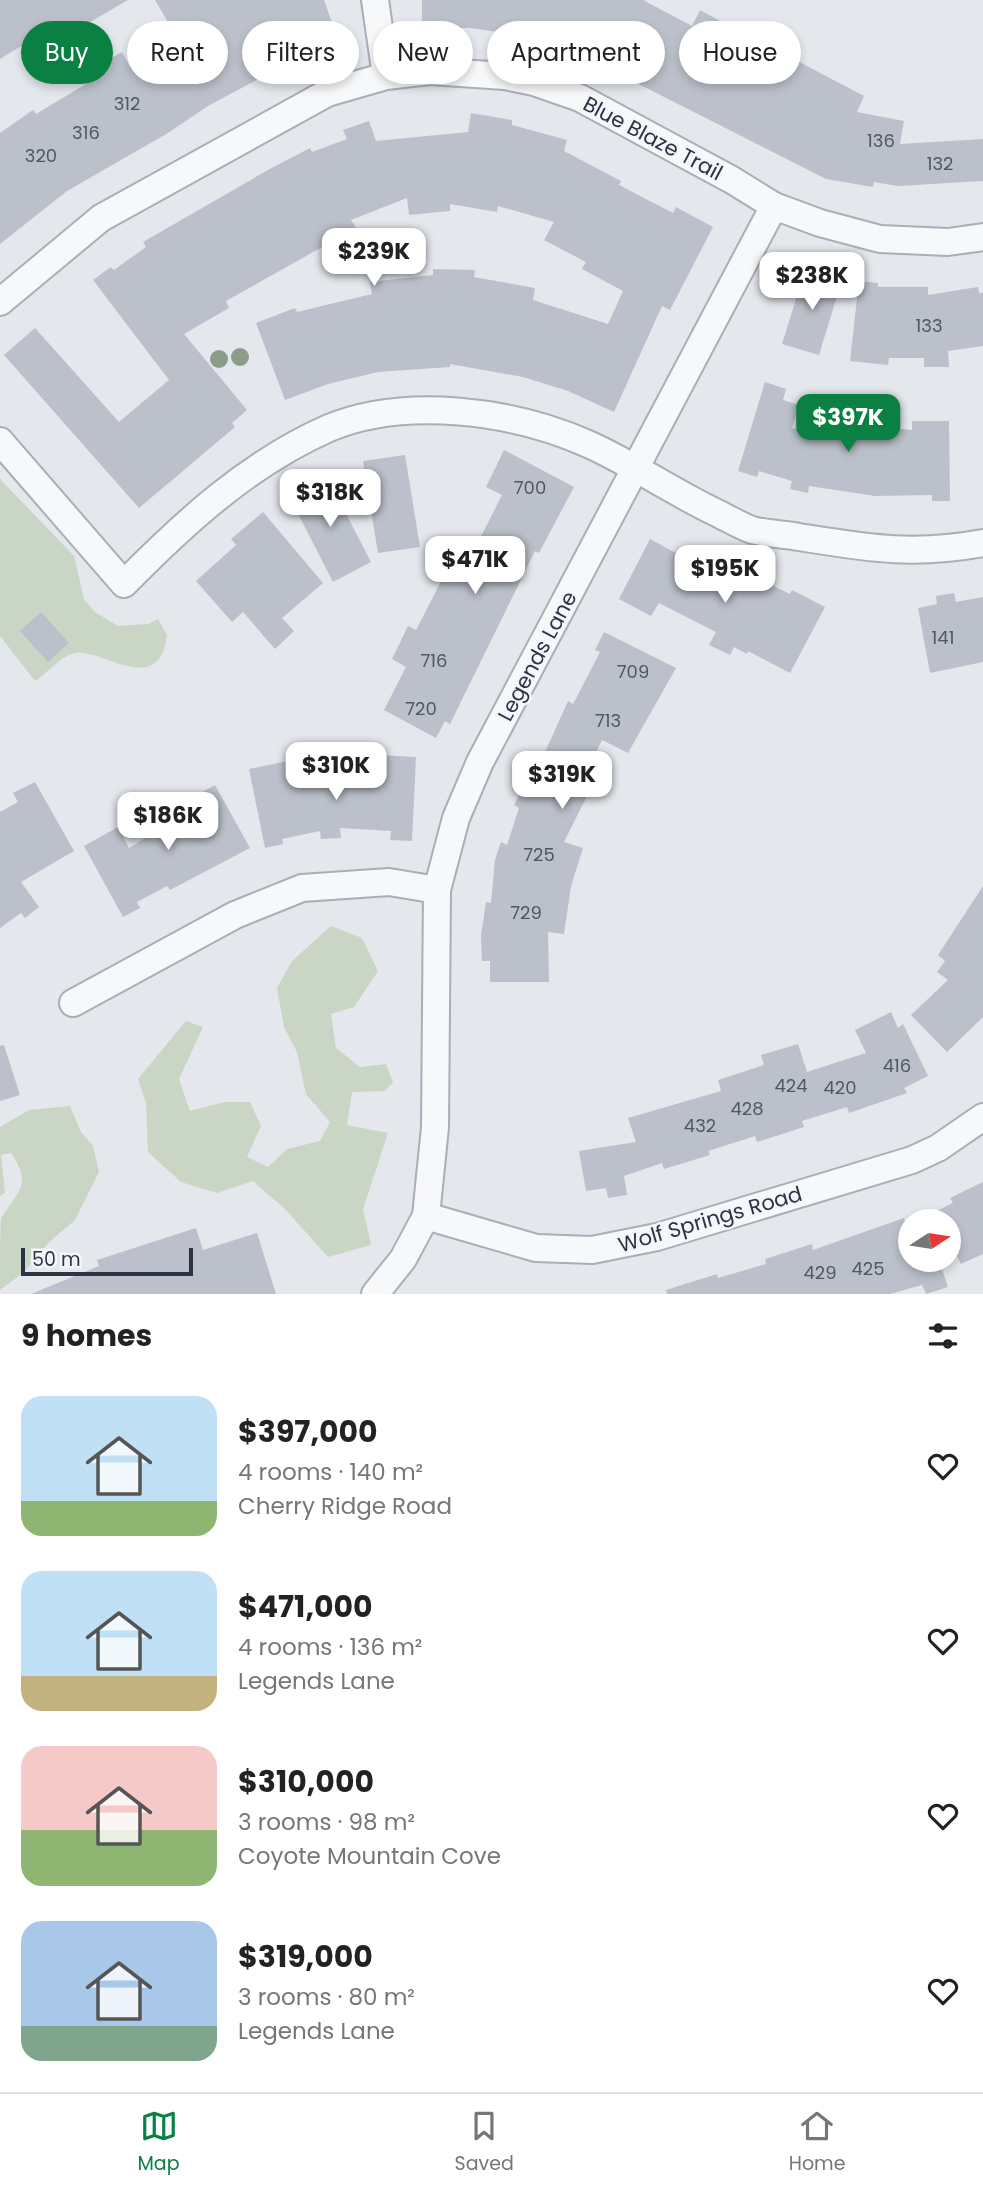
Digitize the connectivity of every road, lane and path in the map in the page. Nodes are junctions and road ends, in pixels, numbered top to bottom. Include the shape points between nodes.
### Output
1 (375, 0) edge
2 (378, 21) edge
3 (473, 75) edge
4 (373, 80) edge
5 (774, 206) junction
6 (983, 237) edge
7 (0, 302) edge
8 (0, 441) edge
9 (637, 471) junction
10 (983, 543) edge
11 (437, 890) junction
12 (74, 1003) dead end
13 (983, 1117) edge
14 (426, 1216) junction
15 (375, 1294) edge

1 - 2 street
3 - 5 street, Blue Blaze Trail via 534,82 580,98
4 - 7 street, Blue Blaze Trail via 327,93 101,218
5 - 6 street, Blue Blaze Trail via 880,239 948,242
5 - 9 street, Legends Lane
8 - 9 street via 124,584 177,531 250,474 332,427 384,415 427,410 526,422 587,444
9 - 10 street via 752,530 859,548 918,552
9 - 11 street, Legends Lane via 480,762 456,818
11 - 12 street via 389,882 302,888 235,915
11 - 14 street, Legends Lane via 435,1127
13 - 14 street, Wolf Springs Road via 912,1160 636,1243 569,1252 536,1248
14 - 15 street, Legends Lane via 403,1259

